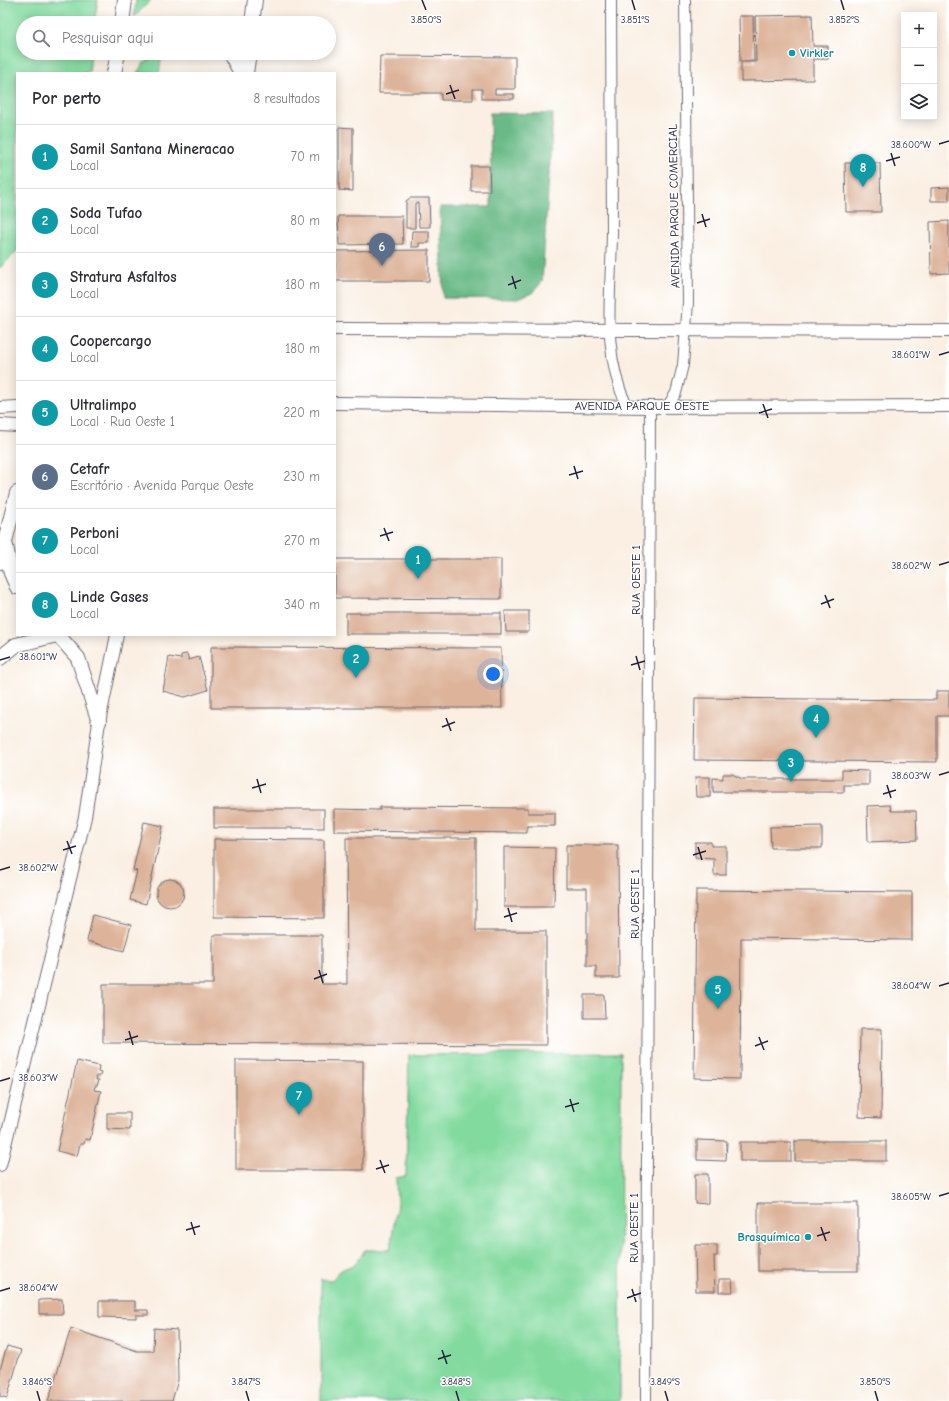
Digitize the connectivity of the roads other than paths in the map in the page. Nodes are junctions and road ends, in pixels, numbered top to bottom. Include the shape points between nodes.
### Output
1 (125, 0) edge
2 (255, 0) edge
3 (611, 0) edge
4 (685, 0) edge
5 (123, 16) edge
6 (253, 16) edge
7 (117, 60) edge
8 (234, 60) edge
9 (248, 60) edge
10 (114, 72) edge
11 (240, 72) edge
12 (246, 72) edge
13 (336, 329) edge
14 (609, 331) junction
15 (686, 331) junction
16 (949, 331) edge
17 (336, 403) edge
18 (627, 406) junction
19 (949, 406) edge
20 (16, 407) edge
21 (650, 407) junction
22 (667, 407) junction
23 (0, 408) edge
24 (0, 425) edge
25 (16, 426) edge
26 (16, 497) edge
27 (5, 540) junction
28 (0, 562) edge
29 (16, 585) edge
30 (54, 636) edge
31 (59, 636) edge
32 (118, 636) edge
33 (0, 658) edge
34 (99, 722) junction
35 (0, 1165) edge
36 (646, 1401) edge

1 - 5 main road
2 - 6 main road
3 - 14 street via 612,232
4 - 15 street, AVENIDA PARQUE COMERCIAL via 688,303
7 - 10 main road
8 - 11 main road
9 - 12 main road
13 - 14 street
14 - 15 street
14 - 18 street via 615,374
15 - 16 street
15 - 22 street, AVENIDA PARQUE COMERCIAL via 684,365 676,393
17 - 18 street, AVENIDA PARQUE OESTE
18 - 21 street, AVENIDA PARQUE OESTE
19 - 22 street, AVENIDA PARQUE OESTE
20 - 23 street
21 - 22 street, AVENIDA PARQUE OESTE
21 - 36 street, RUA OESTE 1
24 - 25 street
26 - 27 main road
27 - 28 main road
27 - 29 main road via 11,573
30 - 33 main road via 16,645
31 - 34 main road via 78,658
32 - 34 street
34 - 35 street via 84,817

